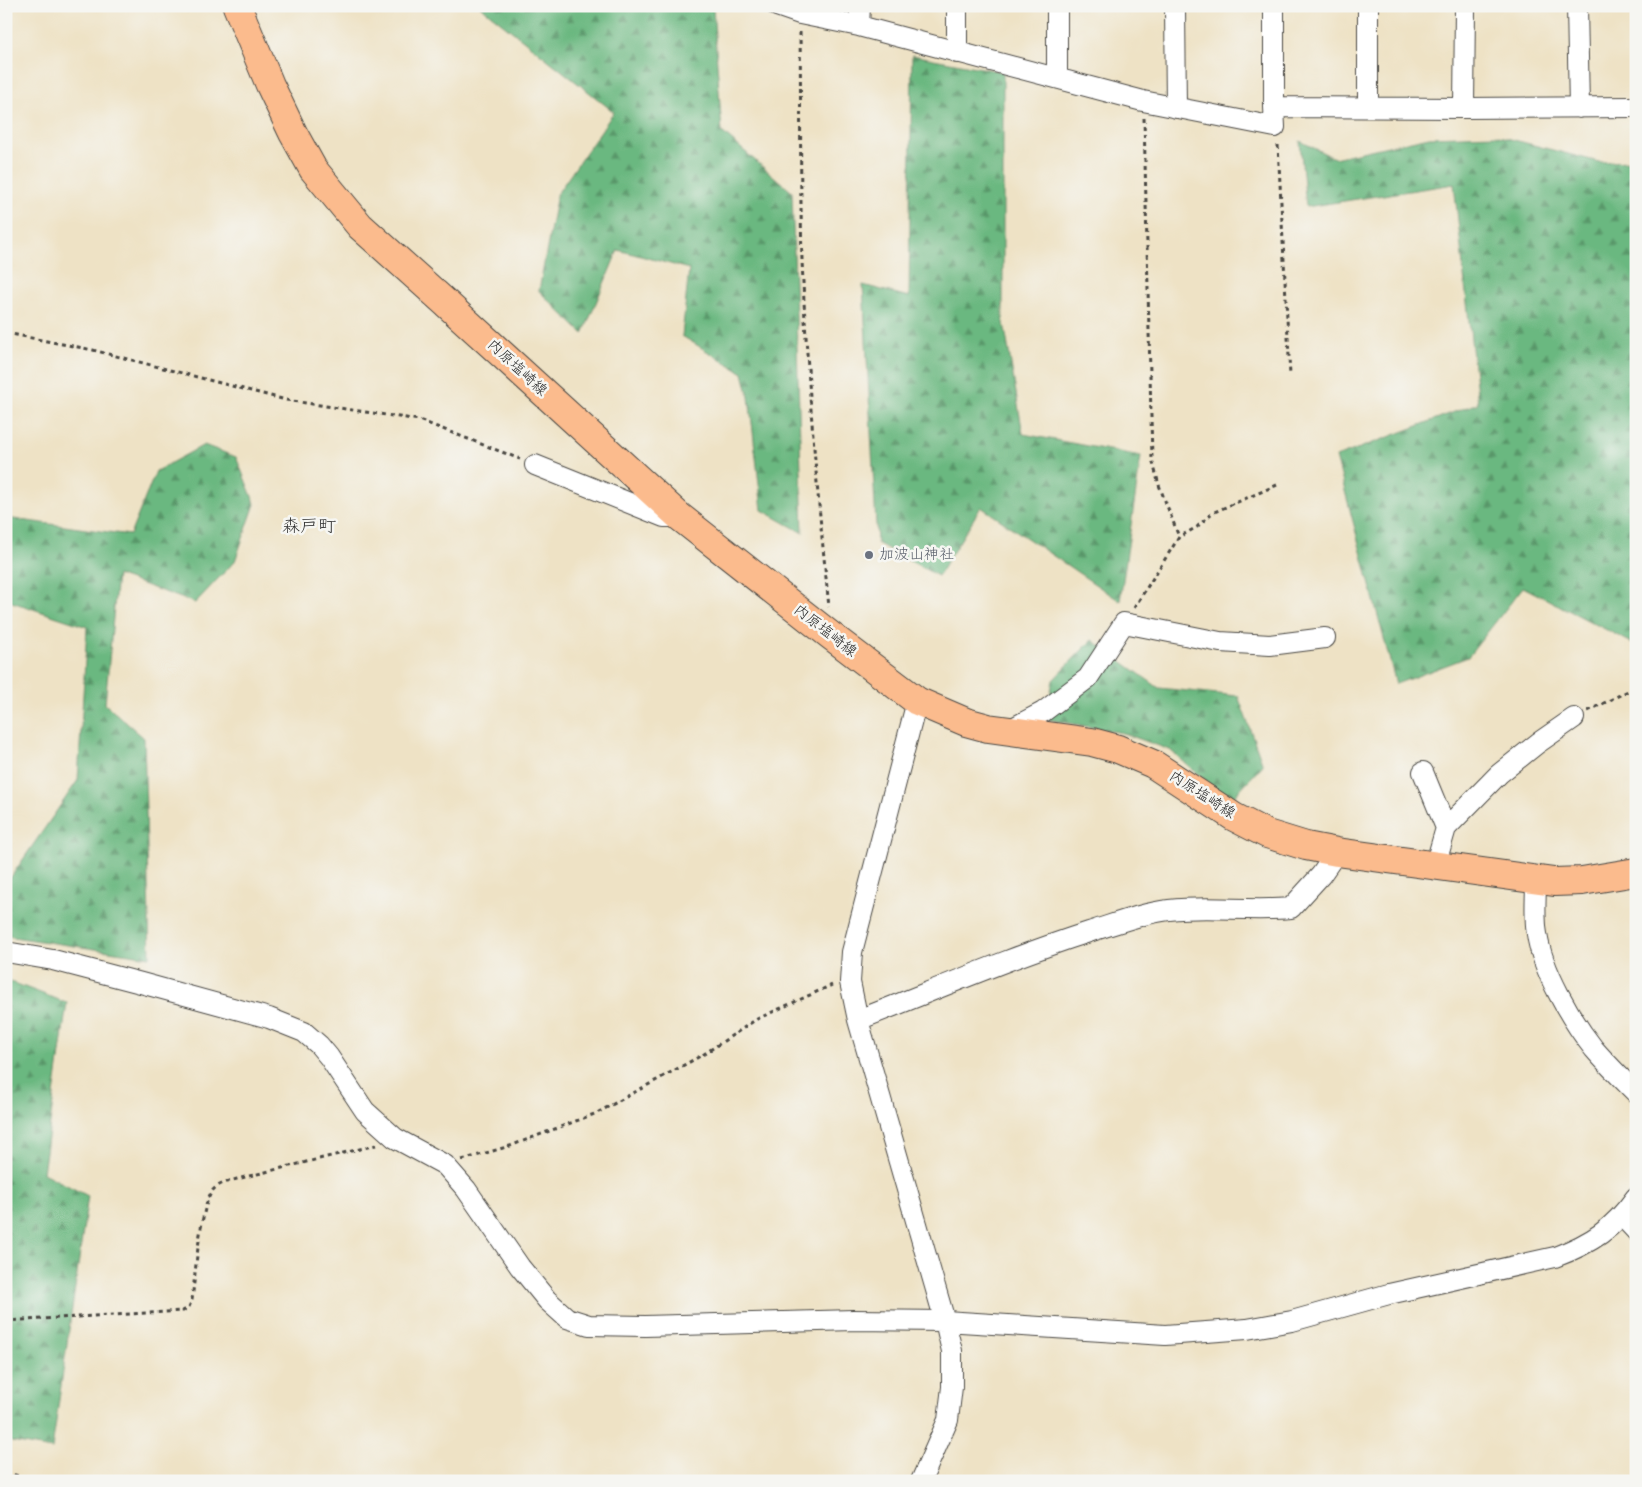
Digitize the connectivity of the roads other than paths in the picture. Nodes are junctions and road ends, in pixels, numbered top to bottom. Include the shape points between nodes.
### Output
1 (237, 6) edge
2 (777, 6) edge
3 (860, 6) edge
4 (957, 6) edge
5 (1057, 6) edge
6 (1175, 6) edge
7 (1274, 6) edge
8 (1368, 6) edge
9 (1465, 6) edge
10 (1577, 6) edge
11 (859, 26) junction
12 (957, 53) junction
13 (1057, 78) junction
14 (1274, 107) junction
15 (1368, 107) junction
16 (1636, 107) edge
17 (1176, 108) junction
18 (1464, 108) junction
19 (1579, 108) junction
20 (535, 464) road end
21 (680, 517) junction
22 (1325, 638) dead end
23 (916, 701) junction
24 (1574, 718) road end
25 (1007, 731) junction
26 (1422, 772) dead end
27 (1446, 828) junction
28 (1337, 852) junction
29 (1436, 866) junction
30 (1636, 872) edge
31 (1536, 880) junction
32 (6, 952) edge
33 (858, 1020) junction
34 (1636, 1093) edge
35 (1636, 1196) edge
36 (1622, 1216) junction
37 (1636, 1231) edge
38 (945, 1321) junction
39 (921, 1481) edge

1 - 21 main road, 内原塩崎線 via 293,134 313,169 354,220
2 - 11 street
3 - 11 street
4 - 12 street
5 - 13 street
6 - 17 street
7 - 14 street
8 - 15 street
9 - 18 street
10 - 19 street
11 - 12 street
12 - 13 street
13 - 17 street
14 - 15 street
14 - 17 street via 1275,127
15 - 18 street
16 - 19 street
18 - 19 street
20 - 21 street via 664,517
21 - 23 main road, 内原塩崎線
22 - 25 street via 1270,645 1220,642 1124,623 1088,678 1043,712
23 - 25 main road, 内原塩崎線 via 966,722
23 - 33 street via 852,952 850,982
24 - 27 street via 1499,774
25 - 28 main road, 内原塩崎線 via 1092,742 1118,749 1153,764 1234,817 1267,834
26 - 27 street
27 - 29 street
28 - 29 main road, 内原塩崎線
28 - 33 street via 1291,908 1177,909 1132,919 1061,941
29 - 31 main road, 内原塩崎線
30 - 31 main road, 内原塩崎線 via 1582,881
31 - 34 street via 1537,934 1544,963 1589,1041
32 - 38 street via 53,960 160,988 268,1018 304,1032 329,1057 365,1111 395,1138 445,1165 466,1189 520,1267 547,1300 567,1318 589,1325 645,1326 854,1320
33 - 38 street
35 - 36 street
36 - 37 street
36 - 38 street via 1580,1248 1555,1257 1247,1329 1165,1334
38 - 39 street via 952,1351 948,1420

